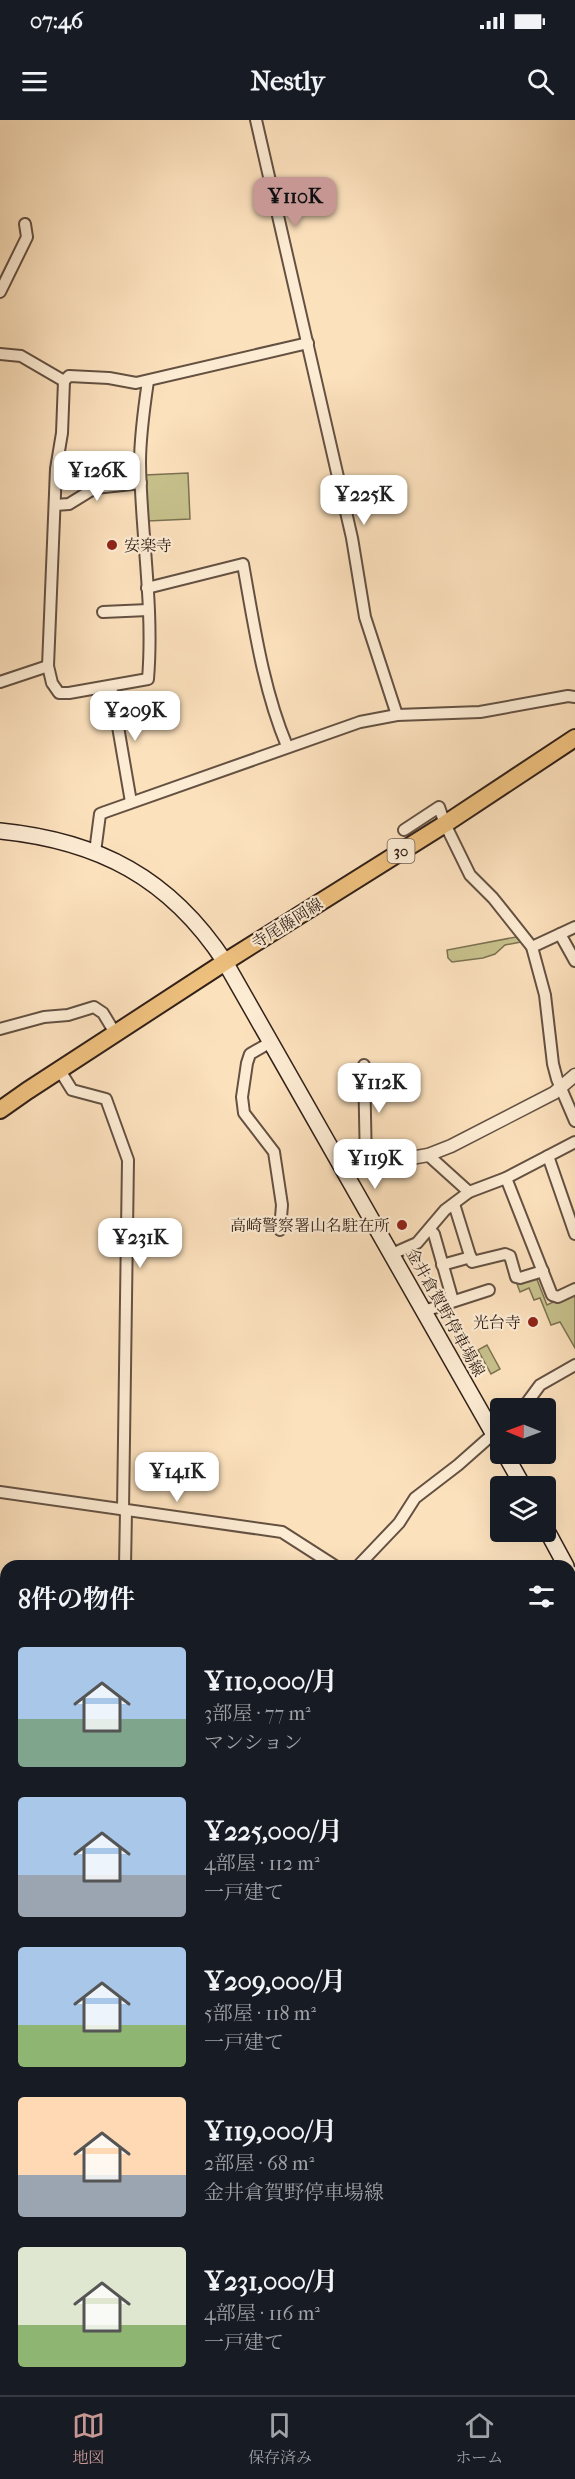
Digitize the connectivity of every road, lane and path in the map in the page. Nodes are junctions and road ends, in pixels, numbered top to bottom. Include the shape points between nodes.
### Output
1 (255, 120) edge
2 (25, 224) dead end
3 (0, 292) edge
4 (308, 343) junction
5 (0, 354) edge
6 (64, 381) junction
7 (148, 381) junction
8 (141, 483) junction
9 (55, 505) junction
10 (147, 588) junction
11 (148, 610) junction
12 (103, 612) dead end
13 (48, 666) junction
14 (0, 682) edge
15 (111, 686) junction
16 (575, 697) edge
17 (398, 715) junction
18 (575, 738) edge
19 (287, 746) junction
20 (131, 802) junction
21 (444, 824) junction
22 (404, 830) dead end
23 (0, 831) edge
24 (95, 852) junction
25 (575, 927) edge
26 (560, 934) junction
27 (531, 947) junction
28 (575, 961) edge
29 (225, 962) junction
30 (0, 1029) edge
31 (115, 1033) junction
32 (271, 1042) junction
33 (364, 1065) dead end
34 (59, 1070) junction
35 (575, 1075) edge
36 (561, 1088) junction
37 (0, 1110) edge
38 (575, 1121) edge
39 (575, 1142) edge
40 (428, 1155) junction
41 (548, 1156) junction
42 (366, 1166) junction
43 (346, 1172) junction
44 (506, 1178) junction
45 (469, 1192) junction
46 (454, 1204) junction
47 (280, 1230) dead end
48 (430, 1230) junction
49 (575, 1234) edge
50 (392, 1254) junction
51 (471, 1257) junction
52 (442, 1265) junction
53 (543, 1271) junction
54 (575, 1289) edge
55 (489, 1290) dead end
56 (453, 1301) junction
57 (424, 1311) junction
58 (575, 1365) edge
59 (530, 1398) edge
60 (490, 1422) edge
61 (490, 1442) edge
62 (0, 1492) edge
63 (125, 1510) junction
64 (553, 1542) edge
65 (124, 1560) edge
66 (326, 1560) edge
67 (364, 1560) edge
68 (563, 1560) edge

1 - 4 street
2 - 3 street via 27,237
4 - 7 street
4 - 17 street via 352,538 365,617
5 - 6 street via 21,356
6 - 7 street via 69,376
6 - 9 street
7 - 8 street via 141,437
8 - 9 street via 95,488 69,504
8 - 10 street
9 - 13 street
10 - 11 street
10 - 19 street via 243,564 258,646
11 - 12 street
11 - 15 street via 148,679
13 - 14 street
13 - 15 street via 52,683 60,693
15 - 20 street
16 - 17 street via 480,712
17 - 19 street via 349,725
18 - 21 main road, 寺尾藤岡線 / 30
19 - 20 street
20 - 24 street via 100,814
21 - 22 street via 439,807
21 - 27 street via 470,874
21 - 29 main road, 寺尾藤岡線 / 30
23 - 24 main road, 金井倉賀野停車場線 via 62,841
24 - 29 main road, 金井倉賀野停車場線 via 147,879 180,906 197,922
25 - 26 street
26 - 27 street
26 - 28 street
27 - 36 street via 545,995 549,1044
29 - 31 main road, 寺尾藤岡線 / 30
29 - 32 main road, 金井倉賀野停車場線
30 - 31 street via 94,1007 103,1013
31 - 34 main road, 寺尾藤岡線 / 30
32 - 43 main road, 金井倉賀野停車場線
32 - 47 street via 250,1054 242,1097 244,1113 274,1152 282,1205
33 - 42 street
34 - 37 main road, 寺尾藤岡線 / 30
34 - 63 street via 72,1090 106,1099 128,1160
35 - 36 street
36 - 38 street
36 - 40 street
39 - 41 street
40 - 42 street
40 - 45 street
41 - 44 street
41 - 49 street
42 - 43 street
43 - 50 main road, 金井倉賀野停車場線
44 - 45 street
44 - 53 street
45 - 46 street
46 - 48 street
46 - 51 street
48 - 50 street via 417,1243
48 - 52 street
50 - 57 main road, 金井倉賀野停車場線
51 - 52 street
51 - 53 street via 476,1263 510,1256 516,1277 520,1278
52 - 56 street
53 - 54 street via 552,1294 558,1297
55 - 56 street
56 - 57 street
57 - 60 main road, 金井倉賀野停車場線
58 - 59 street via 540,1385
61 - 67 street via 416,1498 399,1523
62 - 63 street
63 - 65 street
63 - 66 street via 282,1533
64 - 68 main road

